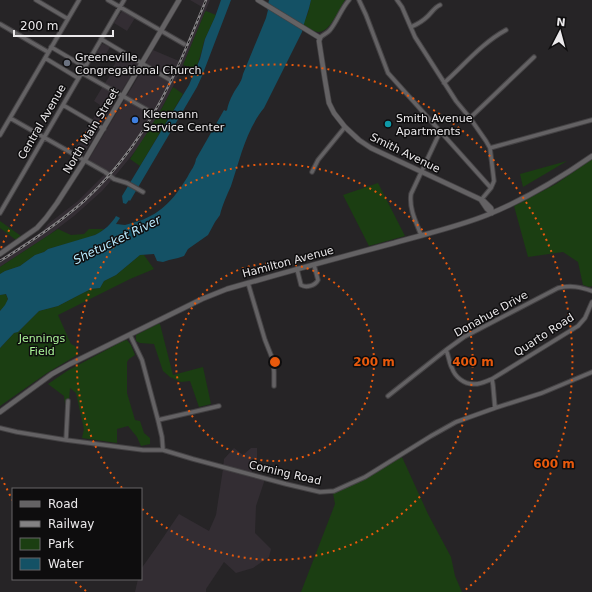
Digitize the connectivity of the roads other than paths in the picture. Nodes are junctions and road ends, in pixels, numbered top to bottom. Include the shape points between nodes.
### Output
1 (36, 0) edge
2 (79, 0) edge
3 (108, 0) edge
4 (124, 0) edge
5 (179, 0) edge
6 (258, 0) edge
7 (349, 0) edge
8 (359, 0) edge
9 (398, 0) edge
10 (440, 5) dead end
11 (120, 7) junction
12 (68, 18) junction
13 (0, 24) edge
14 (411, 27) junction
15 (506, 30) dead end
16 (161, 31) junction
17 (320, 38) junction
18 (101, 39) junction
19 (184, 44) dead end
20 (51, 47) junction
21 (48, 52) junction
22 (534, 57) dead end
23 (45, 58) junction
24 (142, 63) junction
25 (85, 67) junction
26 (82, 72) junction
27 (78, 78) junction
28 (170, 80) dead end
29 (444, 84) junction
30 (123, 96) junction
31 (63, 105) junction
32 (151, 112) dead end
33 (10, 118) junction
34 (470, 118) junction
35 (592, 120) edge
36 (346, 127) junction
37 (104, 128) junction
38 (440, 132) junction
39 (0, 135) edge
40 (44, 137) junction
41 (490, 148) junction
42 (592, 156) edge
43 (84, 161) junction
44 (312, 172) dead end
45 (421, 172) junction
46 (491, 188) junction
47 (143, 192) dead end
48 (481, 200) junction
49 (0, 212) edge
50 (492, 213) junction
51 (421, 236) junction
52 (0, 254) edge
53 (314, 265) junction
54 (297, 269) junction
55 (248, 283) junction
56 (592, 291) edge
57 (592, 302) edge
58 (130, 335) junction
59 (446, 350) junction
60 (592, 372) edge
61 (492, 379) junction
62 (274, 386) dead end
63 (388, 396) dead end
64 (68, 401) dead end
65 (219, 406) dead end
66 (495, 408) junction
67 (0, 412) edge
68 (158, 420) junction
69 (0, 428) edge
70 (66, 440) junction
71 (163, 450) junction

1 - 12 street
2 - 12 street
3 - 11 street
4 - 11 street, Central Avenue
5 - 16 main road, North Main Street
6 - 17 main road
7 - 17 street via 330,30
8 - 38 street via 388,73
9 - 14 street
10 - 14 street via 420,23
11 - 16 street
11 - 18 street, Central Avenue
12 - 20 street
13 - 21 street
14 - 29 street
15 - 29 street via 482,47
16 - 19 street
16 - 24 main road, North Main Street
17 - 36 main road, Smith Avenue via 330,103 334,113
18 - 24 street
18 - 25 street, Central Avenue
20 - 21 street
20 - 25 street
21 - 23 street
22 - 34 street
23 - 27 street
23 - 33 street
24 - 28 street
24 - 30 main road, North Main Street
25 - 26 street, Central Avenue
26 - 27 street, Central Avenue
26 - 30 street
27 - 31 street, Central Avenue
29 - 34 street
30 - 32 street
30 - 37 main road, North Main Street
31 - 37 street
31 - 40 street, Central Avenue
33 - 39 street
33 - 40 street
34 - 41 street
35 - 41 street
36 - 44 street via 318,160
36 - 45 main road, Smith Avenue via 371,148
37 - 43 main road, North Main Street
38 - 45 street
38 - 46 street
40 - 43 street
40 - 49 street, Central Avenue
41 - 46 street via 494,181
42 - 50 main road, Hamilton Avenue via 542,189
43 - 47 street
43 - 52 main road, North Main Street via 41,223
45 - 48 main road, Smith Avenue
45 - 51 street via 410,201
46 - 48 street
48 - 50 main road, Smith Avenue via 486,202
50 - 51 main road, Hamilton Avenue
51 - 53 main road, Hamilton Avenue
53 - 54 main road, Hamilton Avenue
53 - 54 street via 318,282 311,286 301,285
54 - 55 main road, Hamilton Avenue
55 - 58 main road, Hamilton Avenue via 202,299
55 - 62 street via 273,360
56 - 59 street, Donahue Drive via 578,286 558,288 464,337
57 - 61 street, Quarto Road via 585,318 578,326
58 - 67 main road, Hamilton Avenue via 52,374
58 - 68 street via 142,360
59 - 61 street, Quarto Road via 451,367 463,381 473,384
59 - 63 street, Donahue Drive
60 - 66 street, Corning Road via 542,393
61 - 66 street
64 - 70 street
65 - 68 street
66 - 71 street, Corning Road via 456,422 365,477 334,491 320,492 286,484
68 - 71 street
69 - 70 street, Corning Road
70 - 71 street, Corning Road via 143,450

